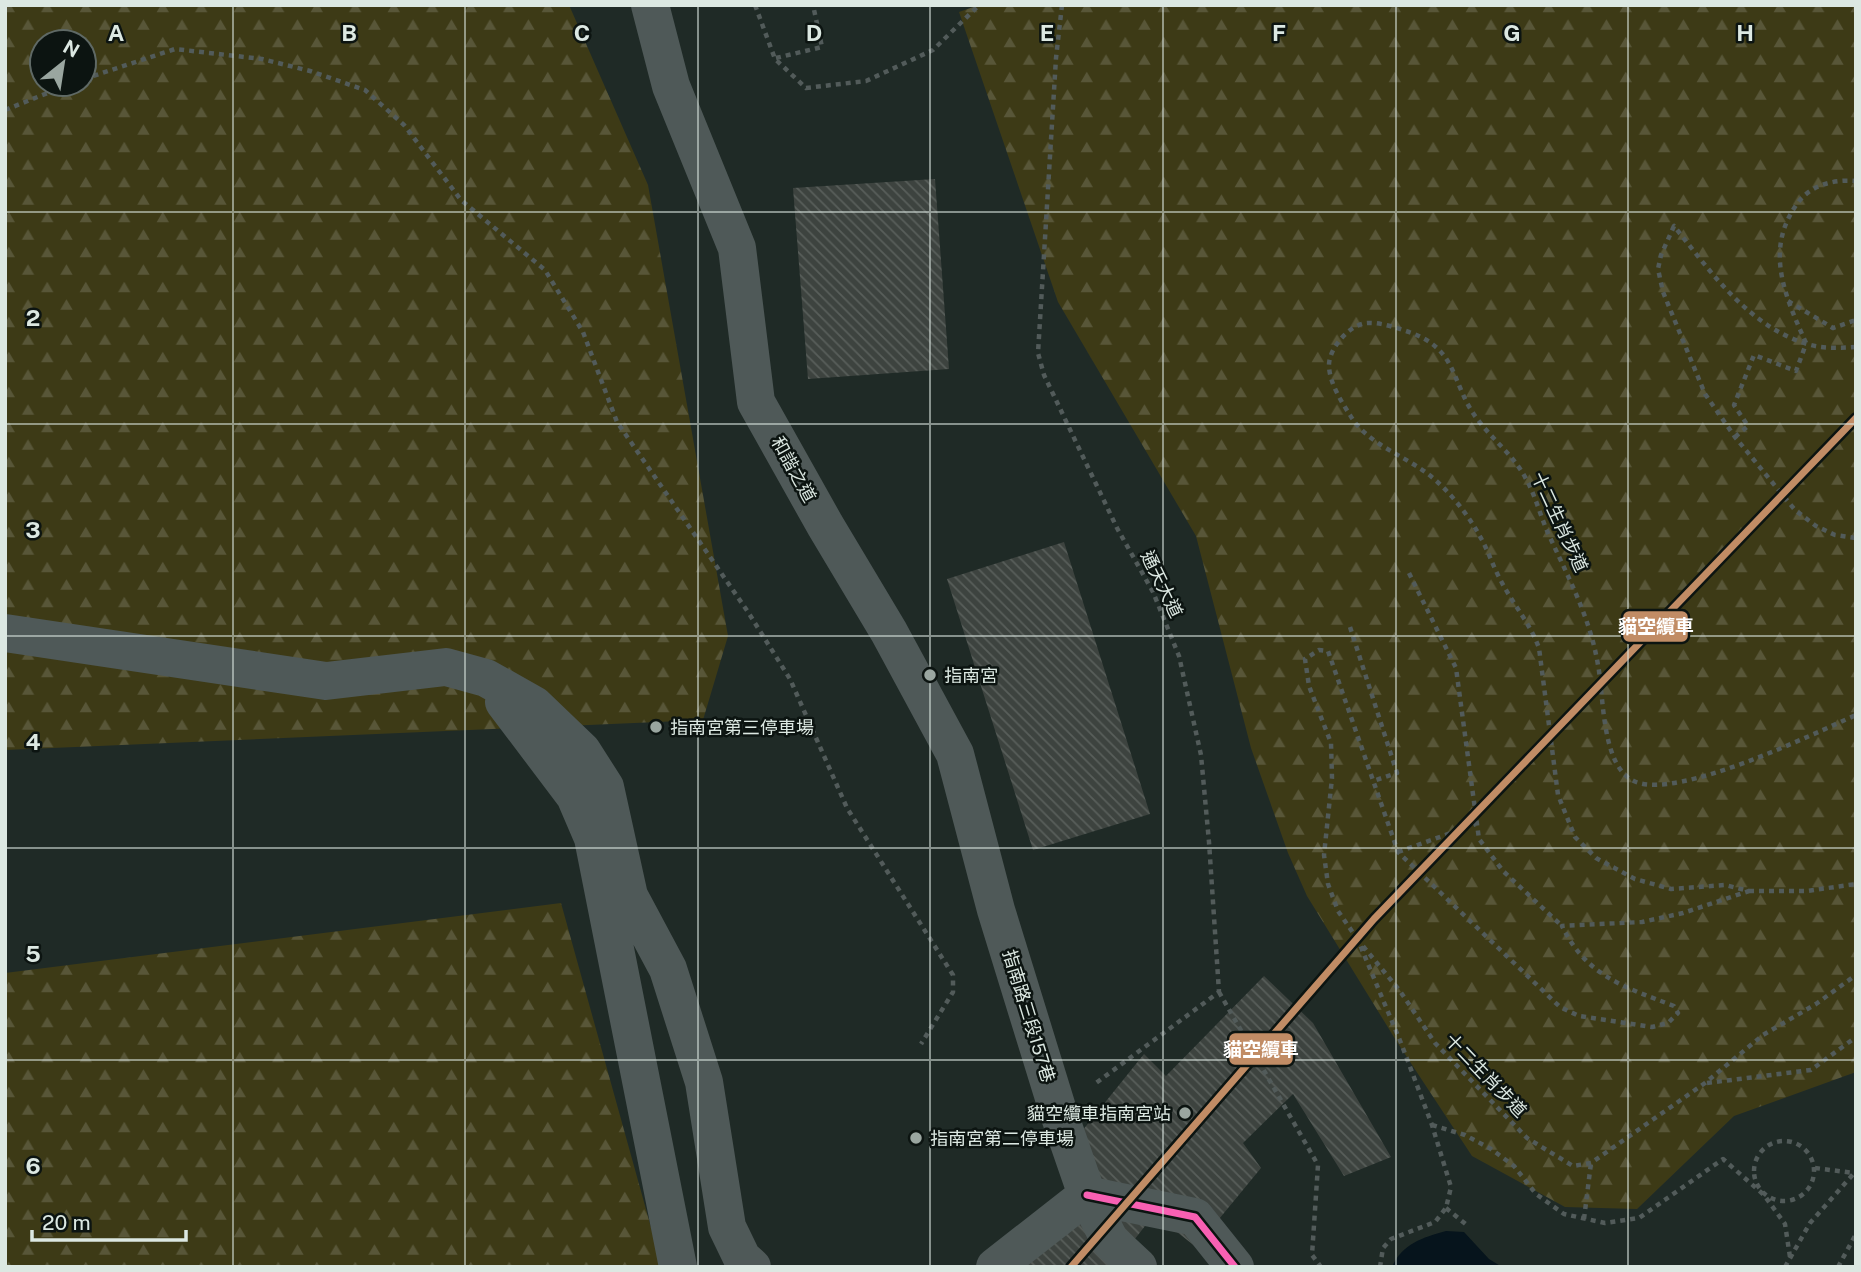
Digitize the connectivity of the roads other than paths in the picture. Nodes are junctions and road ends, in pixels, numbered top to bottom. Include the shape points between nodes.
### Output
1 (650, 5) edge
2 (5, 633) edge
3 (486, 678) junction
4 (996, 910) joint
5 (1087, 1195) junction
6 (678, 1267) edge
7 (752, 1267) edge
8 (995, 1267) edge
9 (1138, 1267) edge
10 (1236, 1267) edge

1 - 4 street, 和諧之道 via 671,86 737,248 756,402 955,754
2 - 3 street via 326,681 446,667
3 - 6 street via 575,796 593,838
3 - 7 street via 534,705 583,751 605,788 629,896 668,969 704,1082 727,1227 742,1258
4 - 5 street, 指南路三段157巷
5 - 8 street
5 - 9 street, 指南路三段157巷 via 1110,1241
5 - 10 street via 1195,1217

